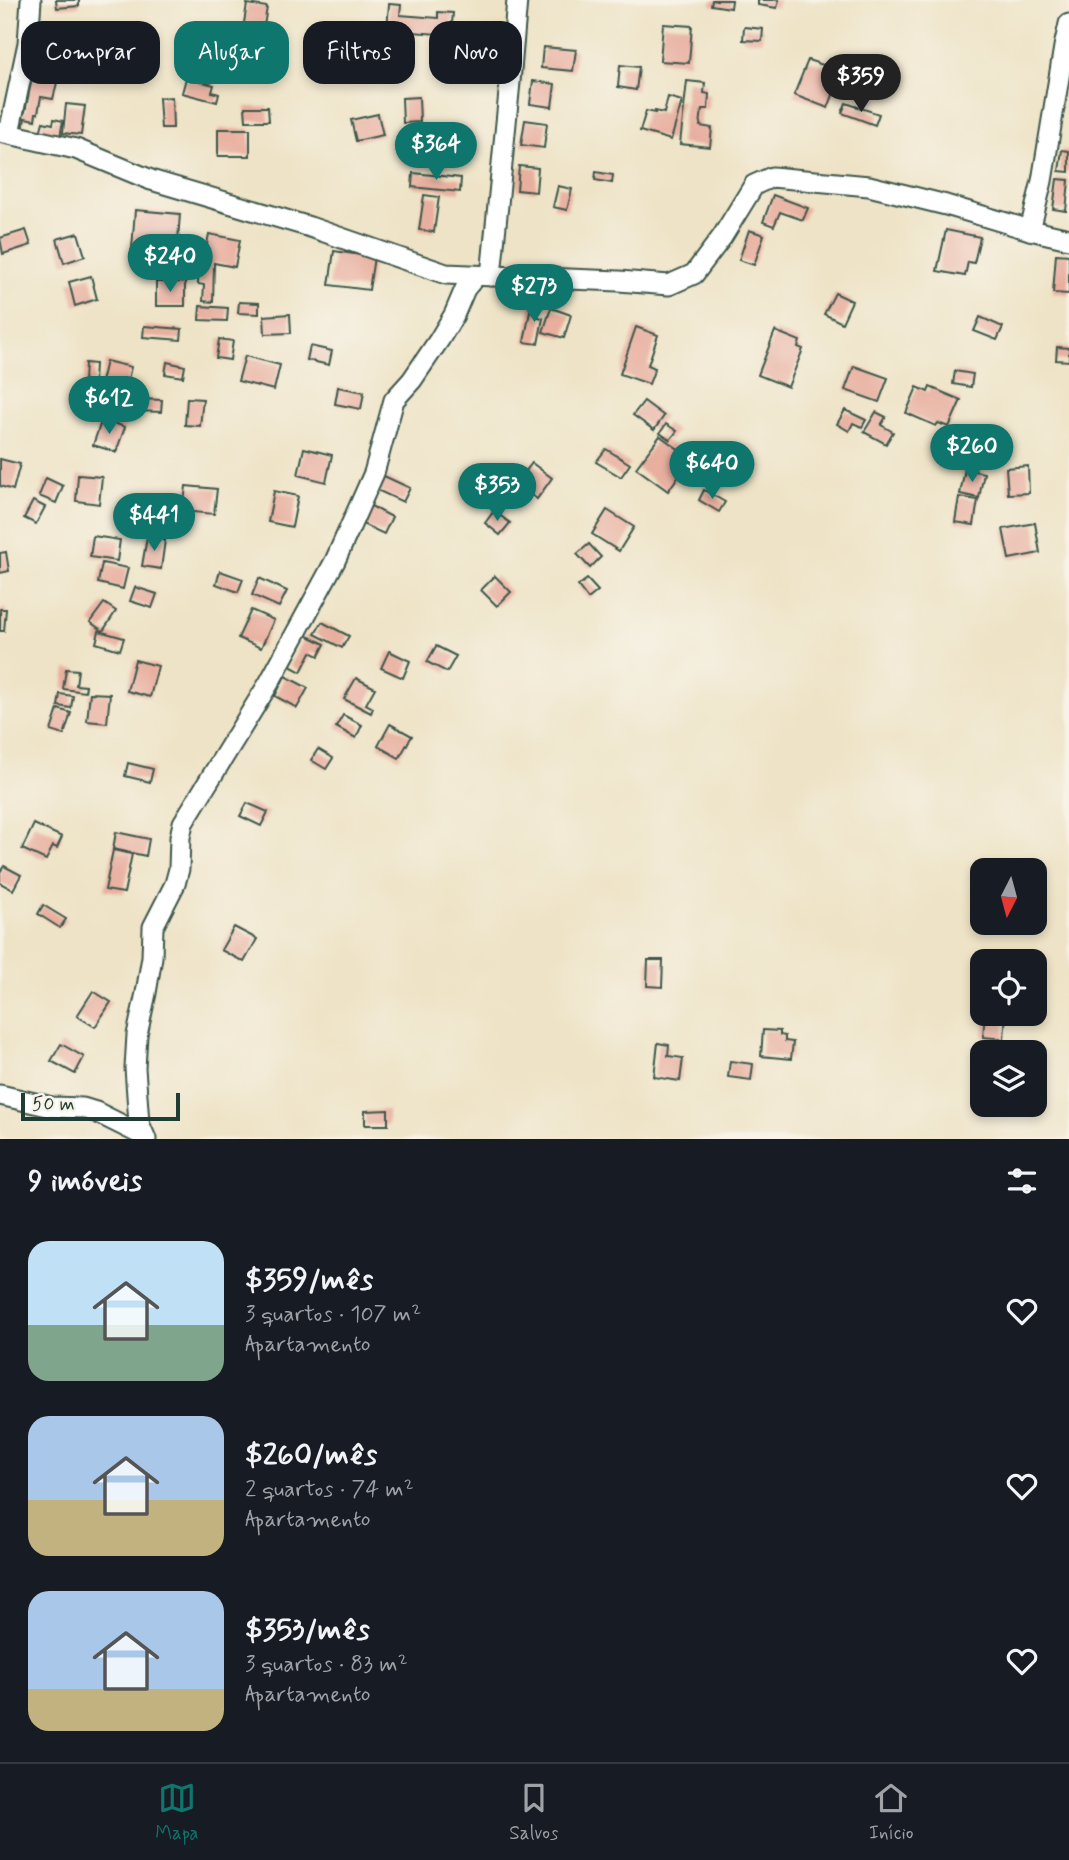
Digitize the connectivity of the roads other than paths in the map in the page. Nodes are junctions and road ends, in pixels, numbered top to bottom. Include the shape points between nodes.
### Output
1 (31, 0) edge
2 (517, 0) edge
3 (1069, 24) edge
4 (5, 133) edge
5 (1030, 230) junction
6 (1069, 239) edge
7 (483, 276) junction
8 (0, 1095) edge
9 (145, 1138) edge

1 - 4 street via 28,43
2 - 7 street
3 - 5 street
4 - 7 street via 76,149 151,180 446,274
5 - 6 street
5 - 7 street via 869,186 772,177 754,185 694,274 669,285
7 - 9 street via 465,289 439,340 394,400 374,473 335,561 269,683 183,823 175,884 153,926 152,957 137,1035 137,1099
8 - 9 street via 52,1107 83,1108

